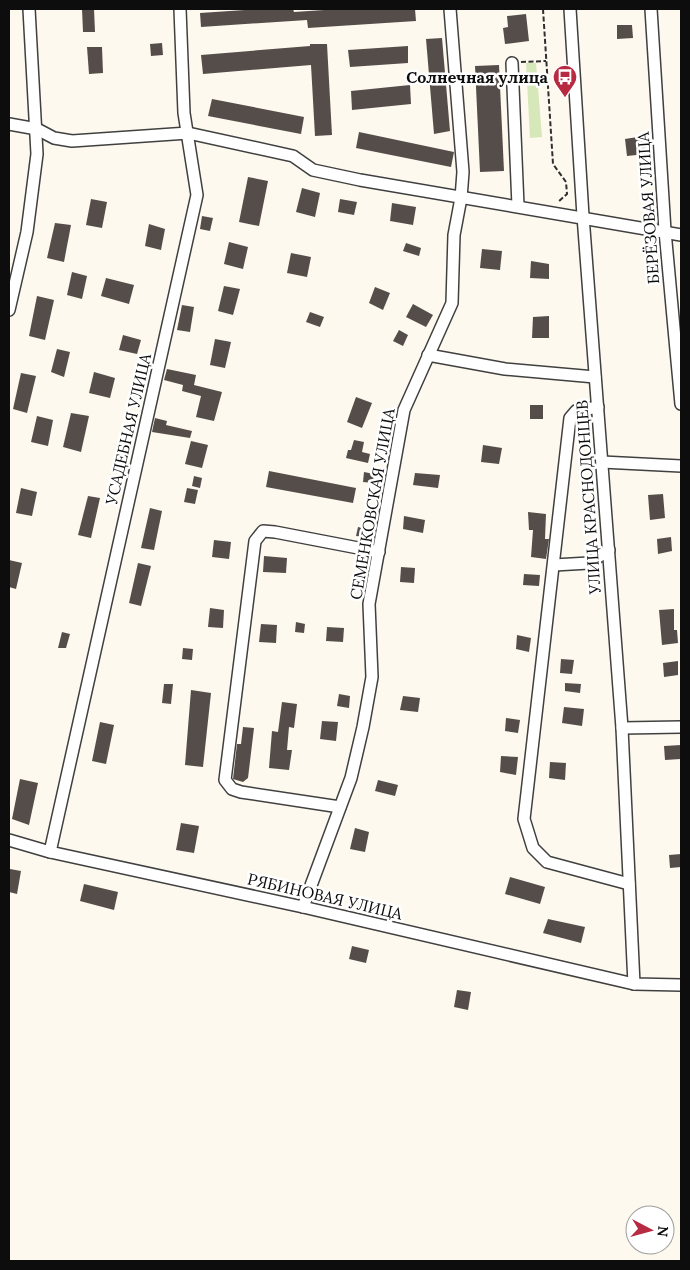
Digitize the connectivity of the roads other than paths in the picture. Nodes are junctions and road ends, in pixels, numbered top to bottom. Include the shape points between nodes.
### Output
1 (29, 9) edge
2 (180, 9) edge
3 (450, 9) edge
4 (570, 9) edge
5 (651, 9) edge
6 (512, 63) road end
7 (9, 124) edge
8 (36, 129) junction
9 (188, 133) junction
10 (462, 198) junction
11 (518, 206) junction
12 (583, 216) junction
13 (665, 231) junction
14 (681, 235) edge
15 (9, 310) edge
16 (428, 355) junction
17 (596, 377) junction
18 (681, 404) edge
19 (598, 407) junction
20 (602, 462) junction
21 (681, 466) edge
22 (609, 550) junction
23 (379, 552) junction
24 (554, 565) junction
25 (681, 727) edge
26 (622, 728) junction
27 (340, 808) junction
28 (9, 840) edge
29 (50, 852) junction
30 (629, 884) junction
31 (303, 907) junction
32 (634, 984) junction
33 (681, 985) edge

1 - 8 street
2 - 9 street, УСАДЕБНАЯ УЛИЦА via 184,113
3 - 10 street, СЕМЕНКОВСКАЯ УЛИЦА via 462,156
4 - 12 street, УЛИЦА КРАСНОДОНЦЕВ
5 - 13 street, БЕРЁЗОВАЯ УЛИЦА
6 - 11 street
7 - 8 street
8 - 9 street via 54,138 72,141
8 - 15 street via 37,154 27,232
9 - 10 street via 293,156 313,170
9 - 29 street, УСАДЕБНАЯ УЛИЦА via 197,195
10 - 11 street
10 - 16 street, СЕМЕНКОВСКАЯ УЛИЦА via 454,235 452,303
11 - 12 street
12 - 13 street
12 - 17 street, УЛИЦА КРАСНОДОНЦЕВ
13 - 14 street
13 - 18 street, БЕРЁЗОВАЯ УЛИЦА
16 - 17 street via 505,370
16 - 23 street, СЕМЕНКОВСКАЯ УЛИЦА via 404,410
17 - 19 street, УЛИЦА КРАСНОДОНЦЕВ
19 - 20 street, УЛИЦА КРАСНОДОНЦЕВ
19 - 24 street via 576,411 570,418
20 - 21 street
20 - 22 street, УЛИЦА КРАСНОДОНЦЕВ
22 - 24 street via 589,563
22 - 26 street, УЛИЦА КРАСНОДОНЦЕВ
23 - 27 street, СЕМЕНКОВСКАЯ УЛИЦА via 369,604 372,677 357,753
23 - 27 street via 275,532 262,531 255,541 225,780 232,789 241,792
24 - 30 street via 524,818 533,848 547,862
25 - 26 street
26 - 30 street, УЛИЦА КРАСНОДОНЦЕВ
27 - 31 street, СЕМЕНКОВСКАЯ УЛИЦА
28 - 29 street, РЯБИНОВАЯ УЛИЦА
29 - 31 street, РЯБИНОВАЯ УЛИЦА
30 - 32 street, УЛИЦА КРАСНОДОНЦЕВ
31 - 32 street, РЯБИНОВАЯ УЛИЦА
32 - 33 street, РЯБИНОВАЯ УЛИЦА

